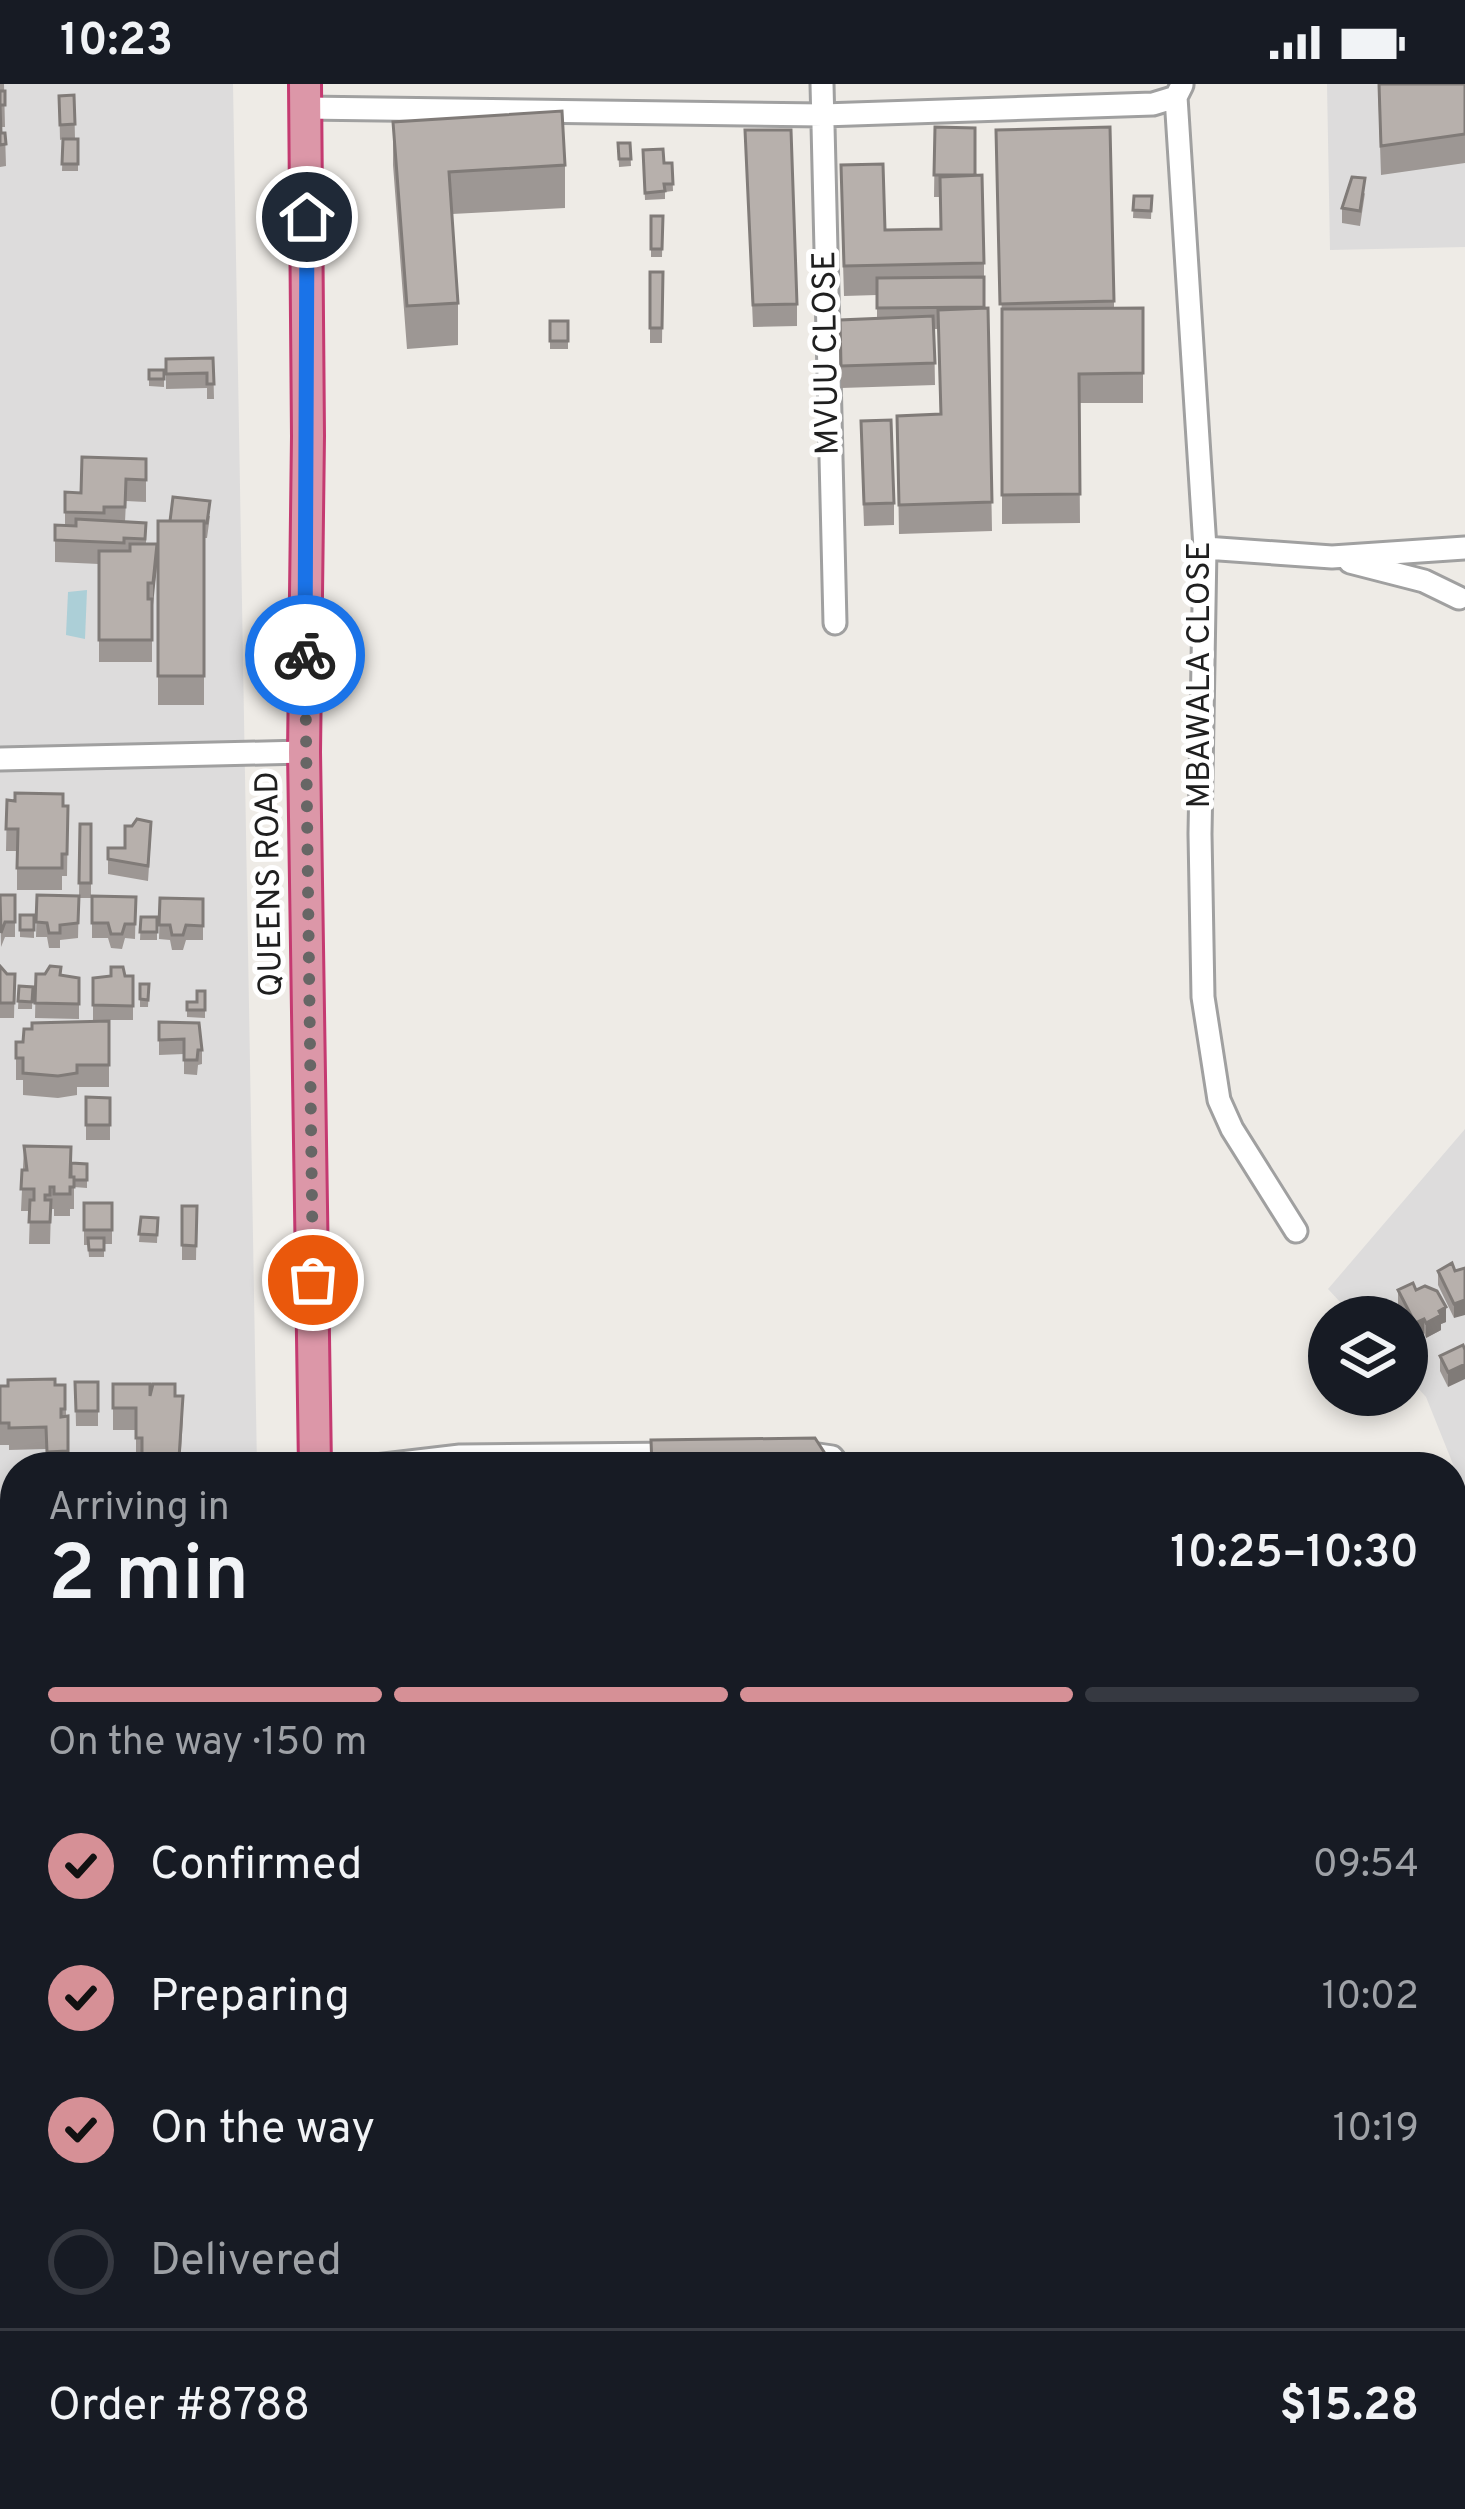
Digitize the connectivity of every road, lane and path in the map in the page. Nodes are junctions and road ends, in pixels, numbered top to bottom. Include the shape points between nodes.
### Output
1 (821, 84) edge
2 (1179, 90) edge
3 (305, 96) edge
4 (823, 115) junction
5 (1204, 548) junction
6 (1465, 548) edge
7 (1440, 550) junction
8 (1332, 557) junction
9 (1462, 602) edge
10 (835, 622) dead end
11 (304, 752) junction
12 (0, 759) edge
13 (1296, 1231) dead end
14 (315, 1452) edge

1 - 4 street, MVUU CLOSE
2 - 4 street via 1153,104
2 - 5 street, MBAWALA CLOSE
3 - 4 street
3 - 11 highway, QUEENS ROAD
4 - 10 street, MVUU CLOSE
5 - 8 street
5 - 13 street, MBAWALA CLOSE via 1200,834 1211,1058 1232,1129
6 - 7 street
7 - 8 street
7 - 9 street
8 - 9 street via 1424,581
11 - 12 street
11 - 14 highway, QUEENS ROAD

